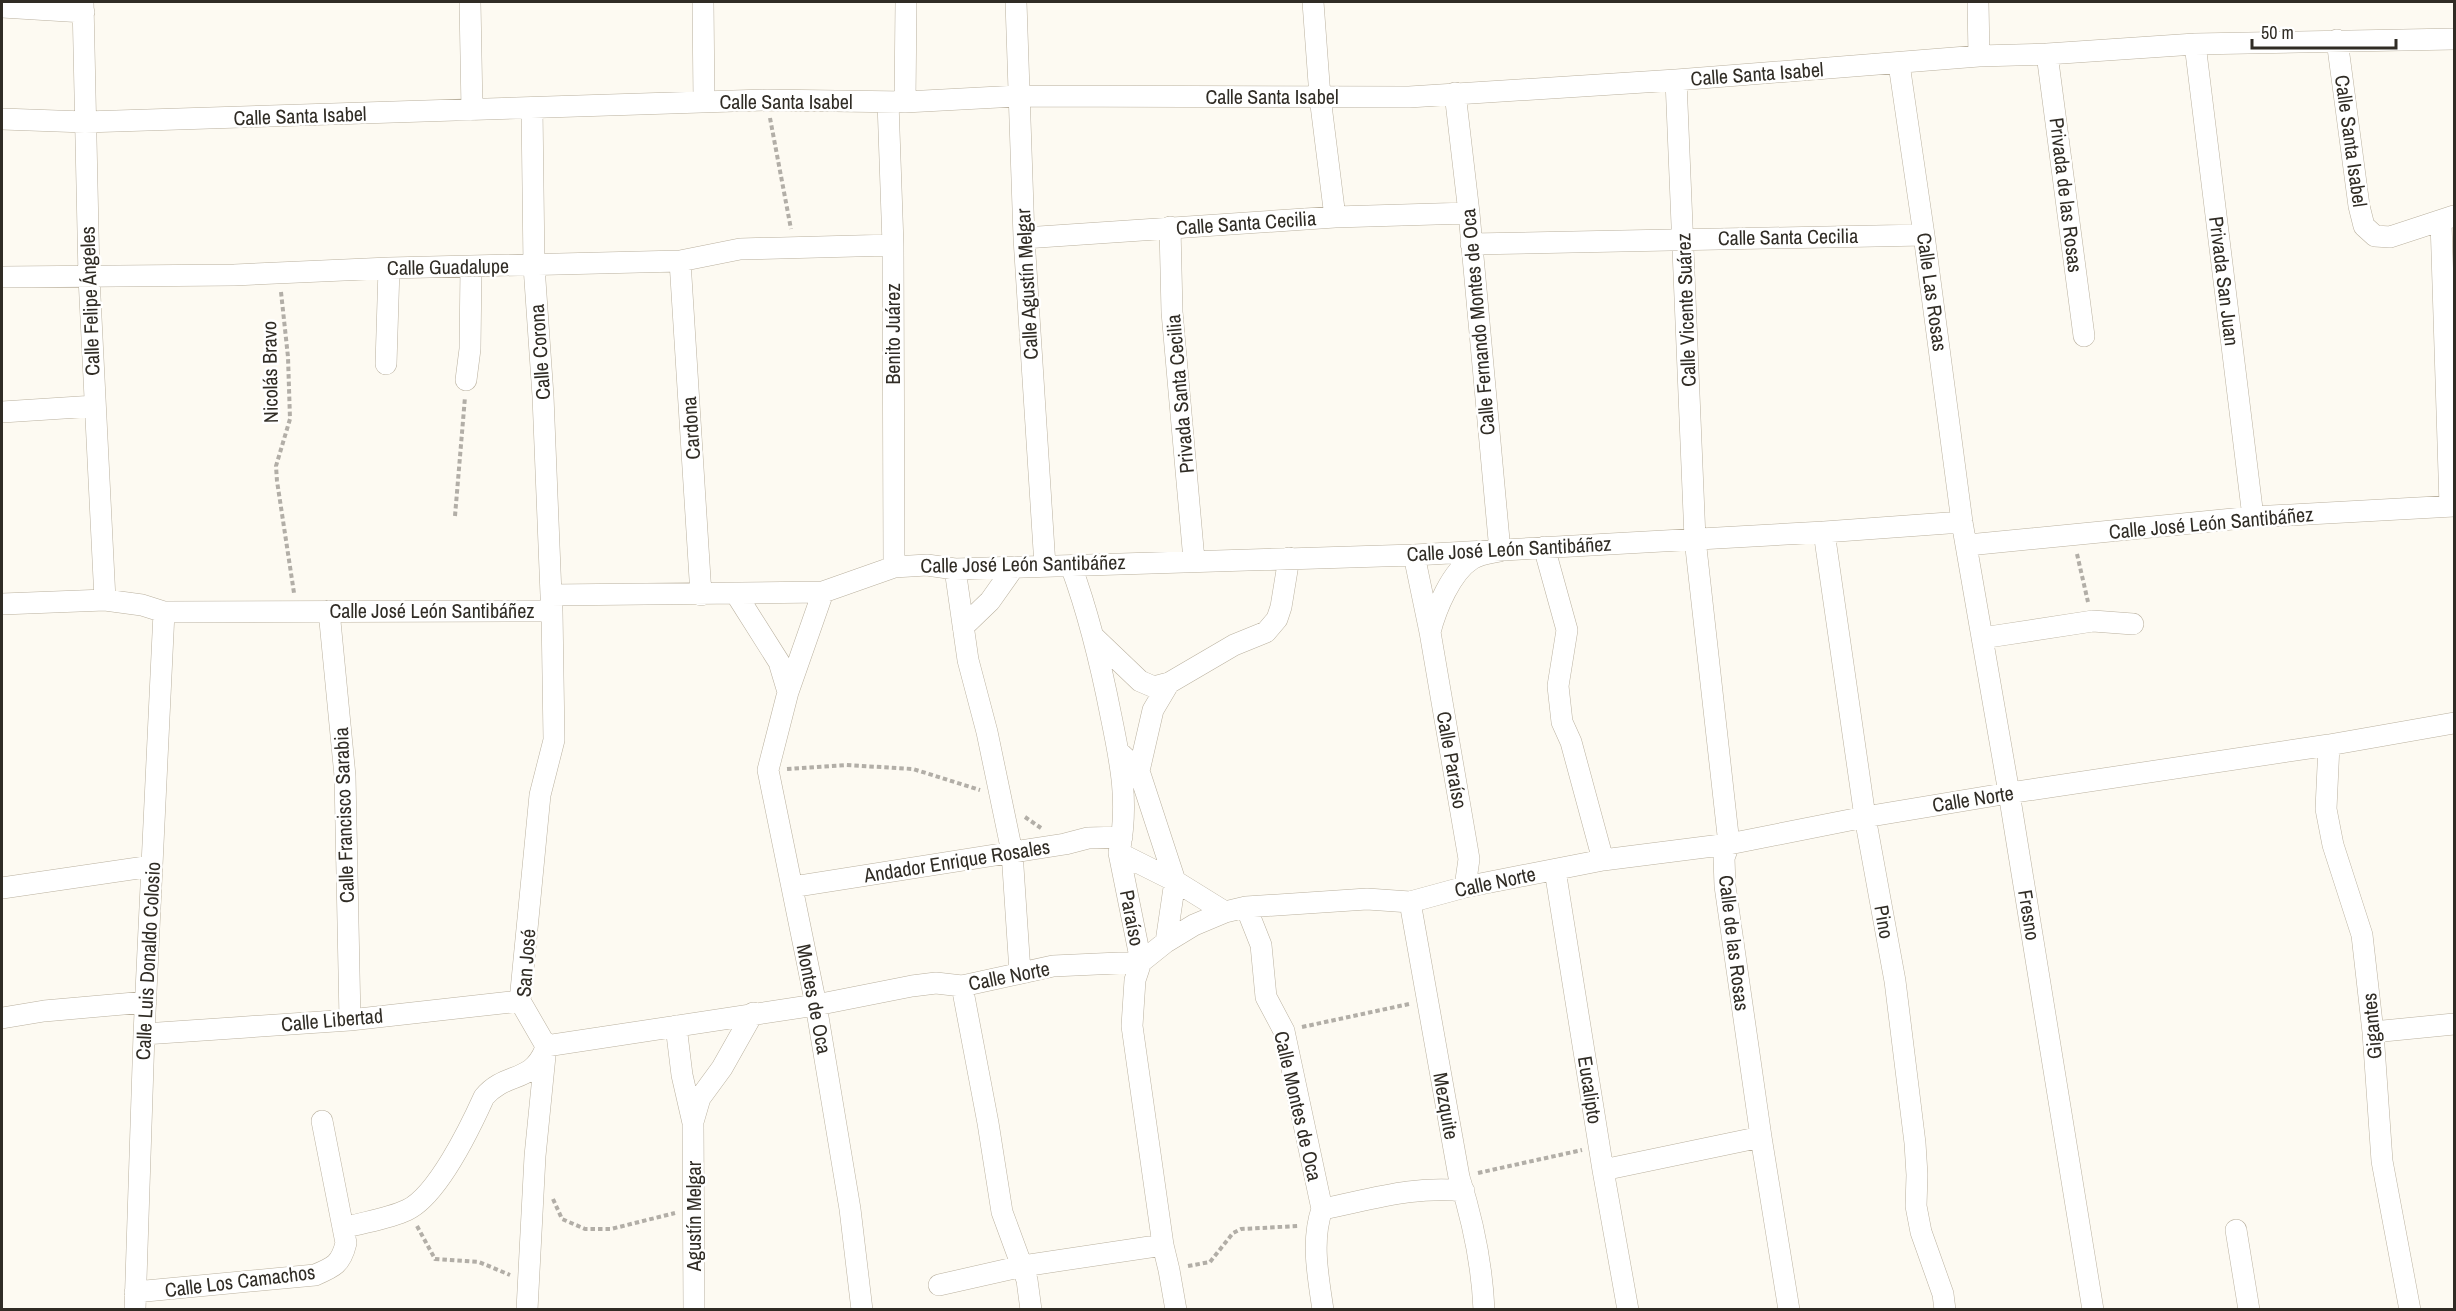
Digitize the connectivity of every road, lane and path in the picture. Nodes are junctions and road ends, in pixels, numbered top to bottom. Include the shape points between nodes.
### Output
1 (470, 2) edge
2 (704, 2) edge
3 (906, 2) edge
4 (1016, 2) edge
5 (1313, 2) edge
6 (1978, 2) edge
7 (2, 7) edge
8 (84, 7) edge
9 (2454, 39) edge
10 (2337, 40) junction
11 (2195, 44) junction
12 (2048, 54) junction
13 (1979, 56) junction
14 (1899, 64) junction
15 (1676, 80) junction
16 (1455, 93) junction
17 (1018, 96) junction
18 (1320, 97) junction
19 (767, 100) junction
20 (704, 102) junction
21 (897, 102) junction
22 (532, 108) junction
23 (472, 110) junction
24 (2, 119) edge
25 (85, 122) junction
26 (1469, 213) junction
27 (1335, 217) junction
28 (2448, 219) edge
29 (1170, 227) junction
30 (1924, 235) junction
31 (1023, 238) junction
32 (1683, 239) junction
33 (1471, 244) junction
34 (893, 245) junction
35 (795, 247) junction
36 (680, 261) junction
37 (534, 266) junction
38 (471, 267) junction
39 (389, 268) junction
40 (278, 274) junction
41 (2, 276) edge
42 (88, 277) junction
43 (2084, 336) dead end
44 (386, 364) dead end
45 (466, 380) joint
46 (95, 406) junction
47 (2, 412) edge
48 (2452, 506) edge
49 (454, 516) dead end
50 (2253, 517) junction
51 (1962, 522) junction
52 (1824, 532) junction
53 (2073, 535) junction
54 (1695, 539) junction
55 (1968, 545) junction
56 (1544, 547) junction
57 (1500, 551) junction
58 (1414, 555) junction
59 (1289, 558) junction
60 (1194, 560) junction
61 (1045, 566) junction
62 (1071, 566) junction
63 (894, 567) junction
64 (1014, 567) junction
65 (955, 569) junction
66 (823, 592) junction
67 (736, 594) junction
68 (702, 595) junction
69 (105, 600) junction
70 (551, 603) junction
71 (2, 604) edge
72 (297, 611) junction
73 (329, 611) junction
74 (164, 612) junction
75 (2092, 621) junction
76 (2133, 624) dead end
77 (963, 627) junction
78 (1430, 632) junction
79 (1095, 638) junction
80 (1982, 638) junction
81 (1169, 683) junction
82 (788, 692) junction
83 (2454, 723) edge
84 (2329, 745) junction
85 (1118, 751) junction
86 (768, 770) junction
87 (1139, 771) junction
88 (2009, 792) junction
89 (1000, 800) junction
90 (1865, 817) junction
91 (1065, 844) junction
92 (1729, 844) junction
93 (1120, 845) junction
94 (1012, 852) junction
95 (1602, 860) junction
96 (152, 866) junction
97 (1556, 870) junction
98 (1174, 881) junction
99 (792, 887) junction
100 (1465, 887) junction
101 (2, 888) edge
102 (1410, 902) junction
103 (1246, 907) junction
104 (1225, 912) junction
105 (1166, 942) junction
106 (1141, 962) junction
107 (1020, 972) junction
108 (962, 986) junction
109 (1427, 1000) junction
110 (520, 1001) junction
111 (146, 1002) junction
112 (816, 1005) junction
113 (753, 1013) junction
114 (2, 1018) edge
115 (350, 1020) junction
116 (2454, 1024) edge
117 (676, 1026) junction
118 (1284, 1030) junction
119 (2373, 1032) junction
120 (144, 1034) junction
121 (546, 1046) junction
122 (322, 1121) dead end
123 (693, 1123) junction
124 (1761, 1137) junction
125 (1599, 1146) junction
126 (1603, 1170) junction
127 (1462, 1184) junction
128 (553, 1198) dead end
129 (694, 1208) junction
130 (407, 1210) junction
131 (1319, 1217) junction
132 (344, 1228) junction
133 (2236, 1230) dead end
134 (1162, 1245) junction
135 (1023, 1266) junction
136 (1169, 1270) junction
137 (529, 1283) junction
138 (939, 1285) dead end
139 (135, 1301) edge
140 (527, 1310) edge
141 (694, 1310) edge
142 (862, 1310) edge
143 (1031, 1310) edge
144 (1176, 1310) edge
145 (1323, 1310) edge
146 (1484, 1310) edge
147 (1628, 1310) edge
148 (1789, 1310) edge
149 (1945, 1310) edge
150 (2093, 1310) edge
151 (2249, 1310) edge
152 (2410, 1310) edge

1 - 23 street
2 - 20 street
3 - 21 street, Benito Juárez
4 - 17 street, Calle Agustín Melgar
5 - 18 street
6 - 13 street
7 - 8 street
8 - 25 street, Calle Felipe Ángeles
9 - 10 street
10 - 11 street, Calle Santa Isabel
10 - 28 street, Calle Santa Isabel via 2364,226 2375,236 2390,237
11 - 12 street, Calle Santa Isabel
11 - 50 street, Privada San Juan
12 - 13 street, Calle Santa Isabel
12 - 43 street, Privada de las Rosas
13 - 14 street, Calle Santa Isabel
14 - 15 street, Calle Santa Isabel
14 - 30 street, Calle Las Rosas
15 - 16 street, Calle Santa Isabel
15 - 32 street, Calle Vicente Suárez
16 - 18 street, Calle Santa Isabel
16 - 26 street, Calle Fernando Montes de Oca
17 - 18 street, Calle Santa Isabel
17 - 21 street, Calle Santa Isabel
17 - 31 street, Calle Agustín Melgar
18 - 27 street
19 - 20 street, Calle Santa Isabel
19 - 21 street, Calle Santa Isabel
19 - 35 path
20 - 22 street, Calle Santa Isabel
21 - 34 street, Benito Juárez
22 - 23 street, Calle Santa Isabel
22 - 37 street, Calle Corona
23 - 25 street, Calle Santa Isabel
24 - 25 street, Calle Santa Isabel
25 - 42 street, Calle Felipe Ángeles
26 - 27 street, Calle Santa Cecilia
26 - 33 street, Calle Fernando Montes de Oca
27 - 29 street, Calle Santa Cecilia
28 - 48 street
29 - 31 street, Calle Santa Cecilia
29 - 60 street, Privada Santa Cecilia via 1172,312
30 - 32 street, Calle Santa Cecilia
30 - 51 street, Calle Las Rosas
31 - 61 street, Calle Agustín Melgar
32 - 33 street, Calle Santa Cecilia
32 - 54 street, Calle Vicente Suárez
33 - 57 street, Calle Fernando Montes de Oca
34 - 35 street, Calle Guadalupe
34 - 63 street, Benito Juárez
35 - 36 street, Calle Guadalupe via 740,249
36 - 37 street, Calle Guadalupe
36 - 68 street, Cardona
37 - 38 street, Calle Guadalupe
37 - 70 street, Calle Corona
38 - 39 street, Calle Guadalupe
38 - 45 street
39 - 40 street, Calle Guadalupe
39 - 44 street
40 - 42 street, Calle Guadalupe
40 - 72 path, Nicolás Bravo via 288,357 290,419 276,466
41 - 42 street, Calle Guadalupe
42 - 46 street, Calle Felipe Ángeles
45 - 49 path
46 - 47 street
46 - 69 street, Calle Felipe Ángeles
48 - 50 street, Calle José León Santibáñez
50 - 53 street, Calle José León Santibáñez
51 - 52 street, Calle José León Santibáñez
51 - 55 street, Fresno
52 - 54 street, Calle José León Santibáñez
52 - 90 street, Pino
53 - 55 street, Calle José León Santibáñez
53 - 75 path
54 - 56 street, Calle José León Santibáñez
54 - 92 street, Calle de las Rosas
55 - 80 street, Fresno
56 - 57 street, Calle José León Santibáñez
56 - 95 street via 1567,630 1558,686 1562,722 1571,742
57 - 58 street, Calle José León Santibáñez
57 - 78 street, Calle Paraíso via 1474,558 1463,566 1437,605
58 - 59 street, Calle José León Santibáñez
58 - 78 street, Calle Paraíso
59 - 60 street, Calle José León Santibáñez
59 - 81 street via 1281,607 1266,632 1234,645
60 - 62 street, Calle José León Santibáñez
61 - 62 street, Calle José León Santibáñez
61 - 64 street, Calle José León Santibáñez
62 - 79 street, Paraíso
63 - 65 street, Calle José León Santibáñez via 927,565
63 - 66 street, Calle José León Santibáñez
64 - 65 street, Calle José León Santibáñez
64 - 77 street via 990,601
65 - 77 street
66 - 67 street, Calle José León Santibáñez
66 - 82 street, Montes de Oca
67 - 68 street, Calle José León Santibáñez
67 - 82 street via 779,662
68 - 70 street, Calle José León Santibáñez
69 - 71 street, Calle José León Santibáñez
69 - 74 street, Calle José León Santibáñez
70 - 73 street, Calle José León Santibáñez
70 - 110 street, San José via 554,740 540,795
72 - 73 street, Calle José León Santibáñez
72 - 74 street, Calle José León Santibáñez
73 - 115 street, Calle Francisco Sarabia via 345,776
74 - 96 street, Calle Luis Donaldo Colosio
75 - 76 street
75 - 80 street
77 - 89 street
78 - 100 street, Calle Paraíso via 1469,859
79 - 81 street via 1140,681 1154,687
79 - 85 street, Paraíso
80 - 88 street, Fresno
81 - 87 street via 1153,710
82 - 86 street, Montes de Oca
83 - 84 street, Calle Norte
84 - 88 street, Calle Norte
84 - 119 street, Gigantes via 2326,809 2333,845 2362,934
85 - 87 street
85 - 93 street, Paraíso via 1124,782
86 - 89 path via 846,765 913,769 974,787
86 - 99 street, Montes de Oca
87 - 98 street
88 - 90 street, Calle Norte
88 - 150 street, Fresno
89 - 91 path
89 - 94 street
90 - 92 street, Calle Norte
90 - 149 street, Pino via 1895,981 1915,1143 1918,1215
91 - 93 street, Andador Enrique Rosales via 1088,838
91 - 94 street, Andador Enrique Rosales
92 - 95 street, Calle Norte
92 - 124 street, Calle de las Rosas via 1724,858 1725,886
93 - 98 street
93 - 106 street, Paraíso
94 - 99 street, Andador Enrique Rosales
94 - 107 street
95 - 97 street, Calle Norte
96 - 101 street
96 - 111 street, Calle Luis Donaldo Colosio
97 - 100 street, Calle Norte
97 - 125 street, Eucalipto
98 - 104 street
98 - 105 street
99 - 112 street, Montes de Oca
100 - 102 street, Calle Norte
102 - 103 street, Calle Norte via 1321,900
102 - 109 street, Mezquite
103 - 104 street, Calle Norte
103 - 118 street, Calle Montes de Oca via 1261,945 1266,997
104 - 105 street, Calle Norte
105 - 106 street, Calle Norte
106 - 107 street, Calle Norte via 1053,966
106 - 134 street, Paraíso via 1135,980 1132,1026
107 - 108 street, Calle Norte
108 - 112 street, Calle Norte via 912,986
108 - 135 street via 1002,1212
109 - 118 path
109 - 127 street, Mezquite
110 - 115 street, Calle Libertad
110 - 121 street, San José
111 - 114 street
111 - 120 street, Calle Luis Donaldo Colosio
112 - 113 street, Calle Norte
112 - 142 street, Montes de Oca via 850,1209
113 - 117 street, Calle Norte
113 - 123 street, Agustín Melgar via 700,1098
115 - 120 street, Calle Libertad
116 - 119 street
117 - 121 street, Calle Norte
117 - 123 street, Agustín Melgar
118 - 131 street, Calle Montes de Oca
119 - 152 street, Gigantes via 2382,1161
120 - 139 street, Calle Luis Donaldo Colosio
121 - 130 street via 539,1064 493,1086 428,1194
121 - 137 street via 535,1156
122 - 132 street
123 - 129 street, Agustín Melgar
124 - 126 street
124 - 148 street, Calle de las Rosas
125 - 126 street, Eucalipto
125 - 127 path
126 - 147 street, Eucalipto
127 - 131 street via 1418,1189
127 - 146 street, Mezquite via 1481,1260
128 - 129 path via 562,1219 585,1229 611,1229
129 - 141 street, Agustín Melgar
130 - 132 street
130 - 137 path via 435,1259 479,1262
131 - 136 path via 1241,1229 1233,1233 1210,1262
131 - 145 street, Calle Montes de Oca via 1316,1244
132 - 139 street, Calle Los Camachos via 343,1257 332,1268 315,1275
133 - 151 street
134 - 135 street
134 - 136 street, Paraíso
135 - 138 street
135 - 143 street
136 - 144 street, Paraíso
137 - 140 street

